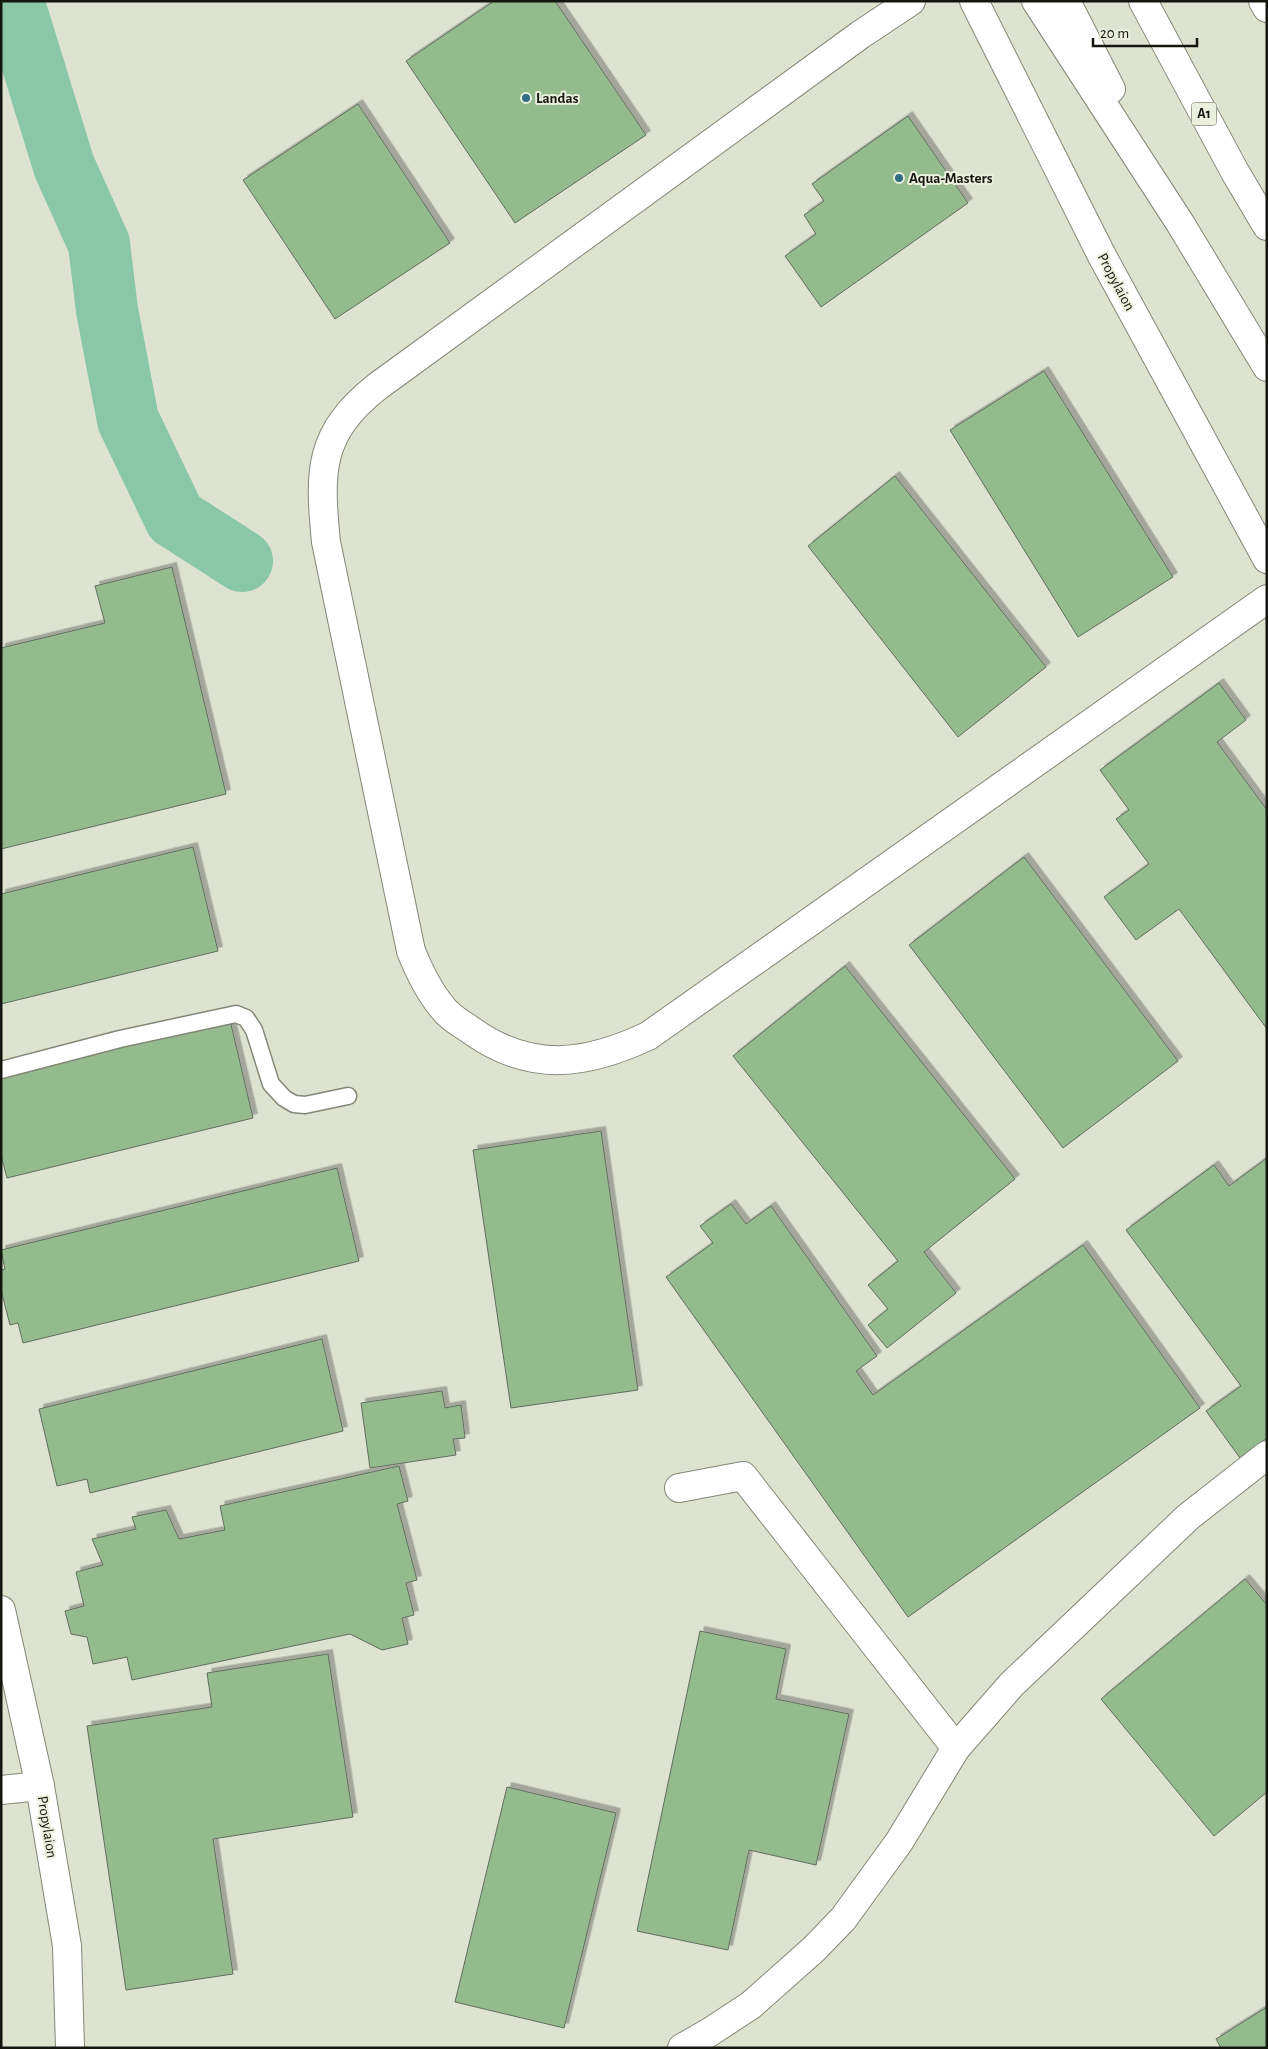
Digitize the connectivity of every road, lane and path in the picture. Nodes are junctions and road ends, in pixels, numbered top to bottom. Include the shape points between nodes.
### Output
1 (911, 1) edge
2 (974, 1) edge
3 (1036, 1) edge
4 (1066, 1) edge
5 (1143, 1) edge
6 (1263, 1) edge
7 (1267, 8) edge
8 (1180, 223) junction
9 (1267, 226) edge
10 (1267, 367) edge
11 (1267, 559) edge
12 (1267, 599) edge
13 (1, 1070) edge
14 (348, 1096) dead end
15 (1267, 1456) edge
16 (679, 1488) dead end
17 (1, 1610) edge
18 (956, 1748) junction
19 (40, 1786) junction
20 (1, 1790) edge
21 (70, 2048) edge
22 (682, 2048) edge

1 - 12 main road via 378,386 348,412 337,427 329,448 322,488 326,542 410,951 430,991 444,1010 481,1038 525,1055 570,1061 595,1057 634,1042 656,1030
2 - 11 main road, Propylaion via 1101,254
3 - 8 main road
4 - 8 main road
5 - 9 main road, A1
6 - 7 main road
8 - 10 main road
13 - 14 lane via 120,1039 236,1014 246,1018 254,1030 271,1084 284,1098 294,1104 305,1105
15 - 18 main road via 1188,1516 1012,1684
16 - 18 main road via 743,1476
17 - 19 main road, Propylaion
18 - 22 main road via 899,1842 843,1919 751,2005
19 - 20 main road
19 - 21 main road, Propylaion via 67,1946

